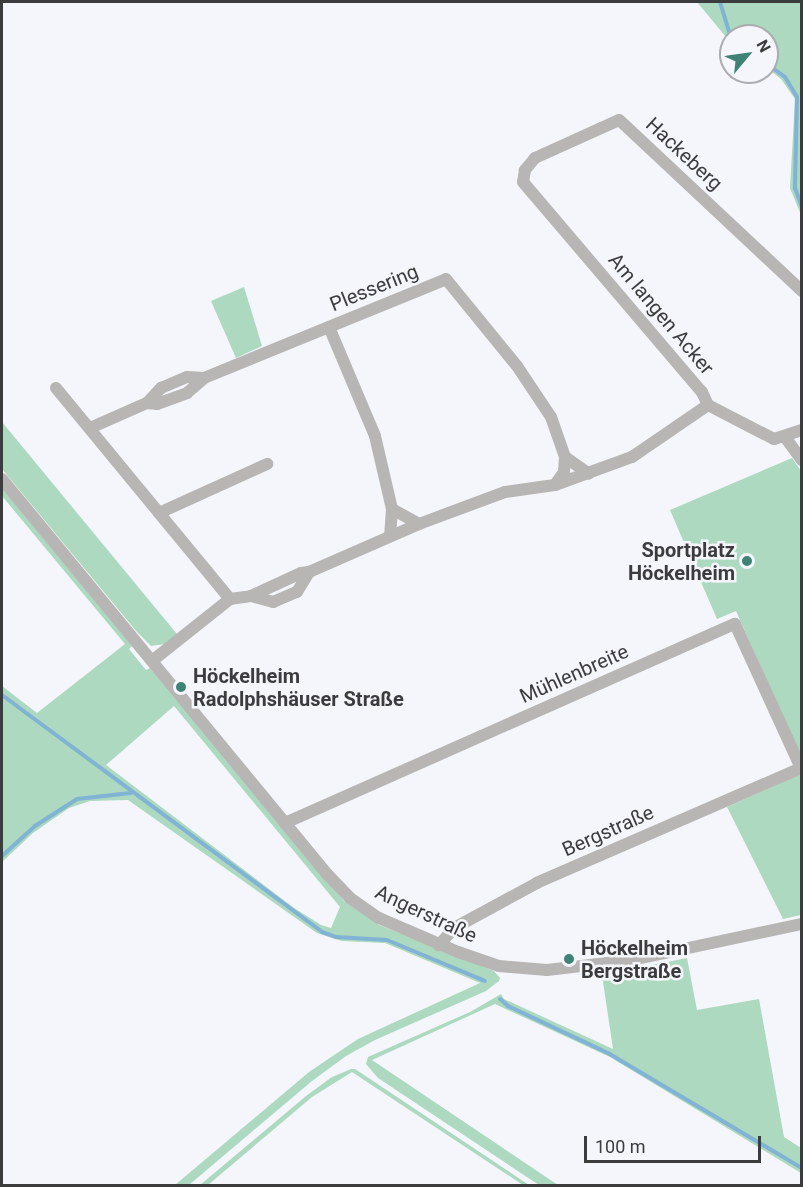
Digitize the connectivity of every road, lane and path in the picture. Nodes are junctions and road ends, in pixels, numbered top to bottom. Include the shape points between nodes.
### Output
1 (525, 170) joint
2 (801, 291) edge
3 (330, 327) junction
4 (56, 388) dead end
5 (708, 405) junction
6 (90, 428) junction
7 (801, 430) edge
8 (785, 437) junction
9 (565, 457) junction
10 (801, 460) edge
11 (267, 464) dead end
12 (589, 474) junction
13 (2, 479) edge
14 (555, 485) junction
15 (392, 509) junction
16 (159, 513) junction
17 (419, 524) junction
18 (390, 536) junction
19 (230, 599) junction
20 (152, 661) junction
21 (801, 768) edge
22 (285, 823) junction
23 (801, 924) edge
24 (439, 945) junction

1 - 2 street, Hackeberg via 535,158 619,120
1 - 5 street, Am langen Acker via 523,182 702,392
3 - 6 street via 204,378 188,377 161,388 147,403
3 - 9 street, Plessering via 446,279 523,374 551,417
3 - 15 street, Plessering via 375,436
4 - 6 street
5 - 8 street, Am langen Acker via 774,439
5 - 12 street via 632,457
6 - 16 street
7 - 8 street
8 - 10 street
9 - 12 street
9 - 14 street via 564,472
11 - 16 street
12 - 14 street
13 - 20 street, Angerstraße
14 - 17 street via 505,492
15 - 17 street
15 - 18 street, Plessering
16 - 19 street
17 - 18 street
18 - 19 street via 309,572 297,592 273,602 251,596
19 - 20 street
20 - 22 street, Angerstraße
21 - 22 street, Mühlenbreite via 735,624
21 - 24 street, Bergstraße via 537,884 454,928
22 - 24 street, Angerstraße via 350,898 379,918
23 - 24 street, Angerstraße via 632,960 546,970 500,966

